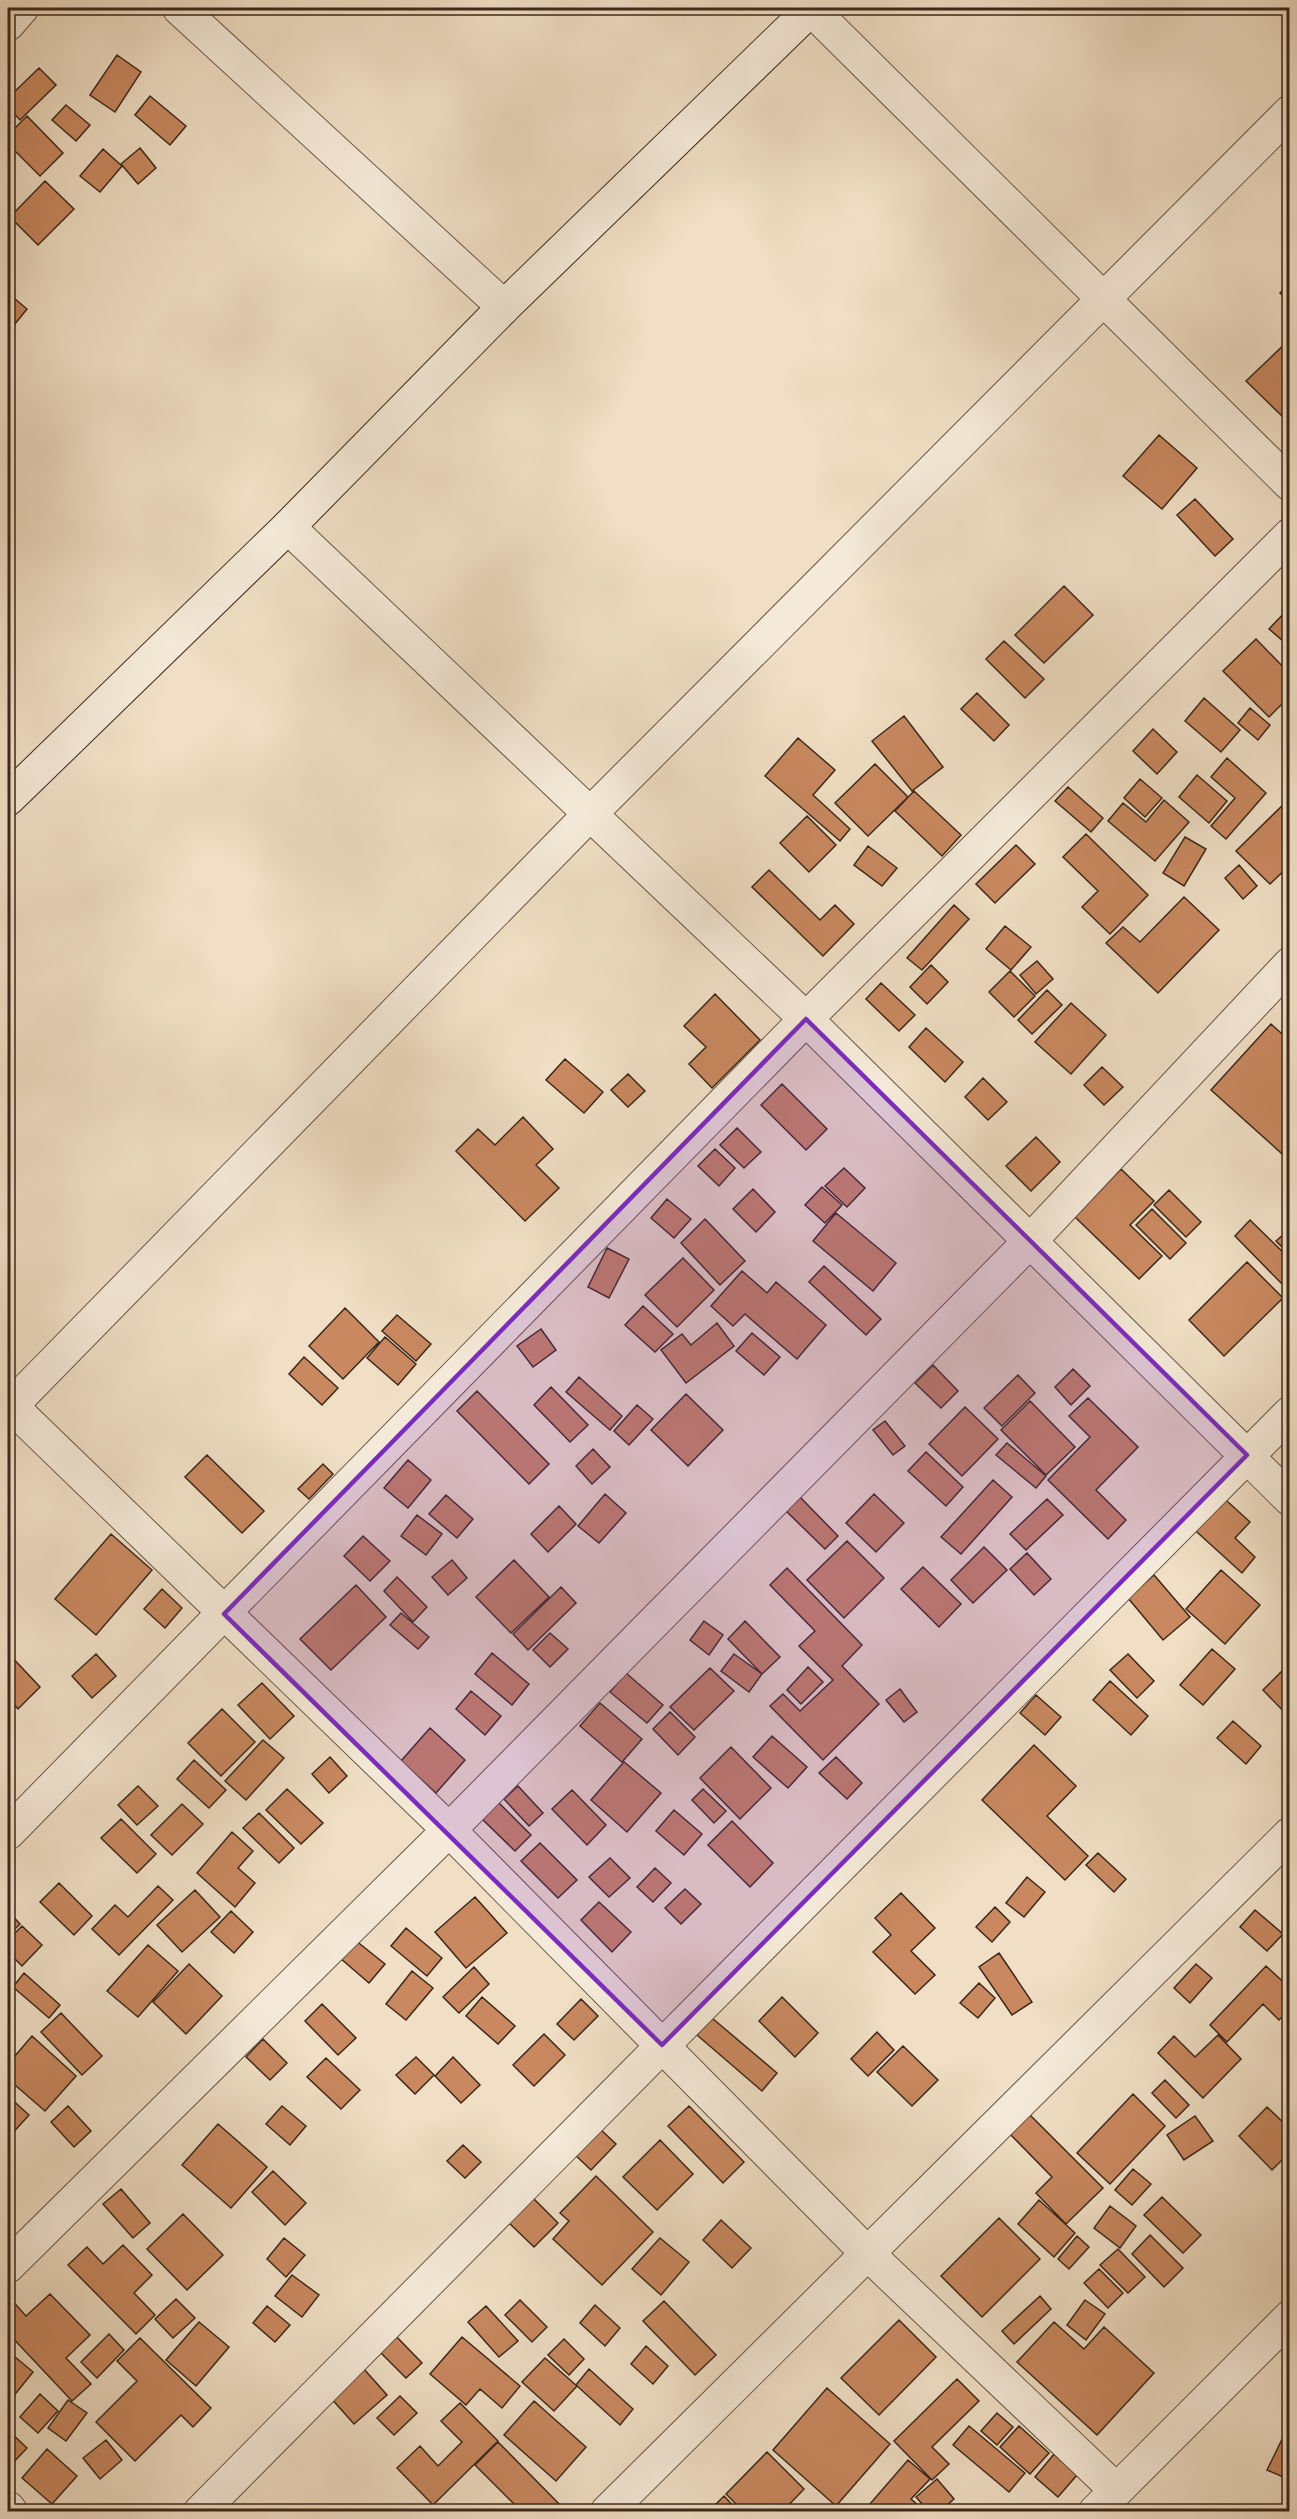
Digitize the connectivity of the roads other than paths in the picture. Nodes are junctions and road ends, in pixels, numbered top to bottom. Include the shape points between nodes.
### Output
1 (22, 8) edge
2 (179, 8) edge
3 (812, 8) edge
4 (8, 24) edge
5 (1290, 112) edge
6 (1104, 300) junction
7 (504, 307) junction
8 (1290, 484) edge
9 (288, 527) junction
10 (1290, 535) edge
11 (8, 799) edge
12 (591, 813) junction
13 (1290, 964) edge
14 (806, 1019) junction
15 (1031, 1240) junction
16 (9, 1406) edge
17 (1290, 1413) edge
18 (1247, 1455) junction
19 (1290, 1499) edge
20 (225, 1614) junction
21 (449, 1830) junction
22 (8, 1833) edge
23 (1290, 1834) edge
24 (662, 2045) junction
25 (867, 2253) junction
26 (8, 2266) edge
27 (1290, 2318) edge
28 (1106, 2501) edge
29 (8, 2508) edge
30 (11, 2511) edge
31 (200, 2511) edge
32 (607, 2511) edge

1 - 4 street
2 - 7 street
3 - 6 street
3 - 7 street
5 - 6 street
6 - 8 street
6 - 12 street
7 - 9 street
9 - 11 street
9 - 12 street
10 - 14 street
12 - 14 street
12 - 16 street
13 - 15 street
14 - 15 street
14 - 20 street
15 - 18 street
15 - 21 street
16 - 20 street
17 - 18 street
18 - 19 street
18 - 24 street
20 - 21 street
20 - 22 street
21 - 24 street
21 - 26 street
23 - 25 street
24 - 25 street
24 - 31 street
25 - 28 street
25 - 32 street
27 - 28 street
29 - 30 street

